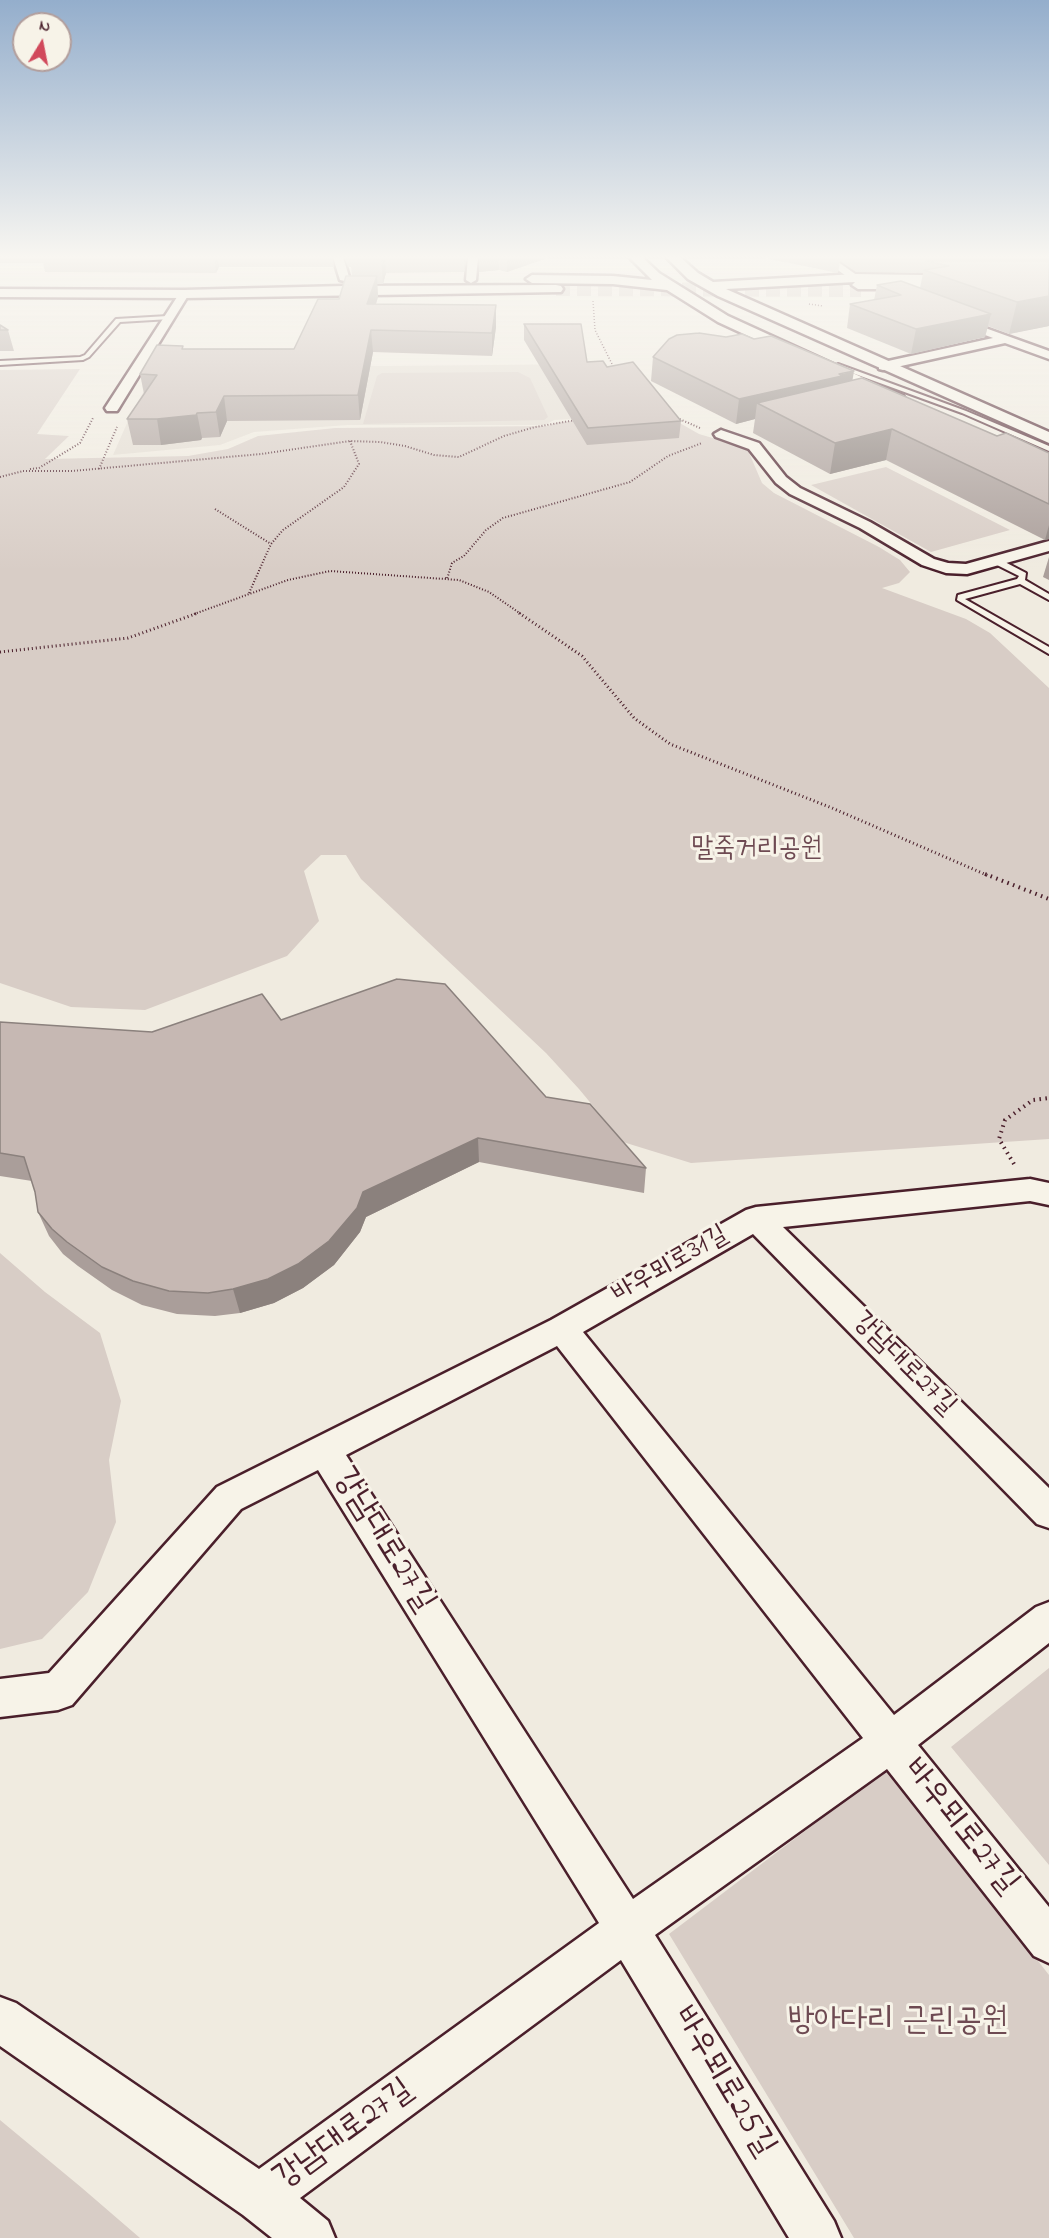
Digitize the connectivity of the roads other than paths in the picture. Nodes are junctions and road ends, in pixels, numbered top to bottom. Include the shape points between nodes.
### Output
1 (32, 361) edge
2 (141, 361) edge
3 (815, 361) edge
4 (825, 361) edge
5 (873, 361) edge
6 (904, 361) edge
7 (0, 363) edge
8 (883, 366) junction
9 (886, 394) junction
10 (867, 399) edge
11 (112, 408) road end
12 (744, 429) edge
13 (1049, 438) edge
14 (1049, 449) edge
15 (1027, 457) edge
16 (1049, 546) edge
17 (998, 562) junction
18 (1021, 582) junction
19 (1049, 597) edge
20 (1049, 651) edge
21 (1039, 1192) edge
22 (756, 1218) junction
23 (562, 1329) junction
24 (325, 1451) junction
25 (1049, 1512) edge
26 (1049, 1620) edge
27 (0, 1698) edge
28 (891, 1742) junction
29 (627, 1929) junction
30 (1049, 1941) edge
31 (0, 2019) edge
32 (260, 2198) junction
33 (311, 2238) edge
34 (817, 2238) edge

1 - 7 lane
2 - 11 street
3 - 9 main road
4 - 14 lane via 964,412
5 - 8 main road
6 - 8 street
8 - 13 main road
9 - 10 street
9 - 15 main road
12 - 17 street via 721,434 754,446 795,491 928,562 967,569
16 - 17 street
17 - 18 lane via 1023,576
18 - 19 lane
18 - 20 lane via 967,595 961,600
21 - 22 street, 바우뫼로31길
22 - 23 street, 바우뫼로31길
22 - 25 street, 강남대로27길
23 - 24 street, 바우뫼로31길
23 - 28 street
24 - 27 street, 강남대로27길 via 229,1498 58,1691
24 - 29 street, 강남대로27길
26 - 28 street, 강남대로27길
28 - 29 street, 강남대로27길
28 - 30 street, 바우뫼로27길
29 - 32 street, 강남대로27길
29 - 34 street, 바우뫼로25길
31 - 32 street, 강남대로27길
32 - 33 street

